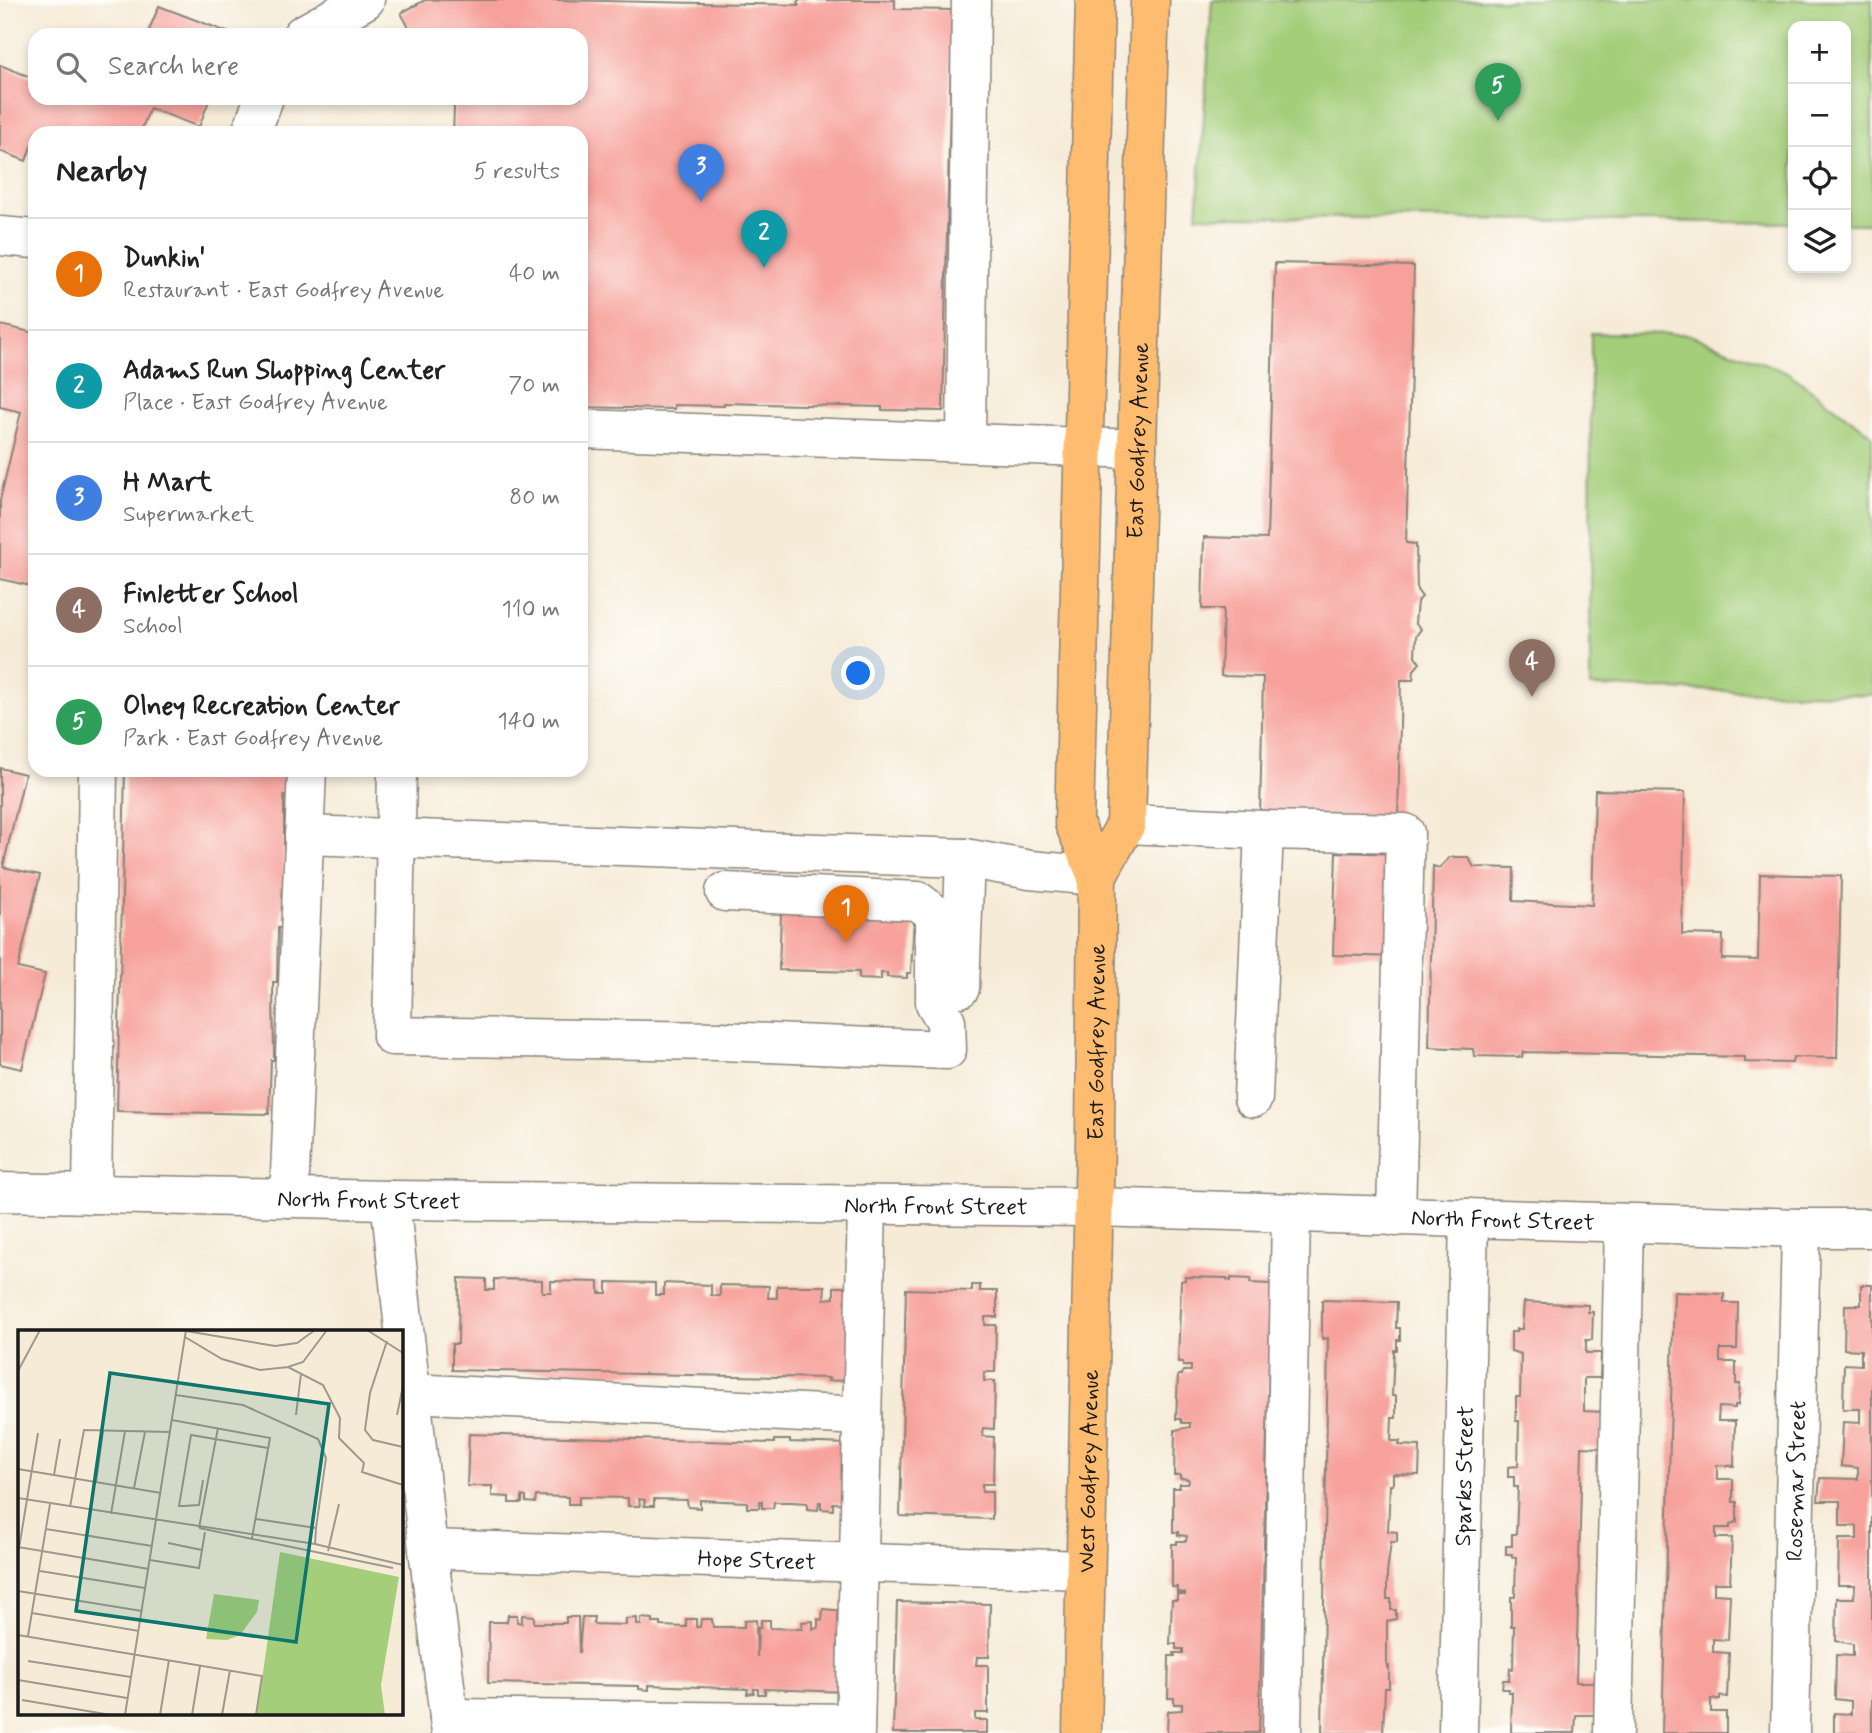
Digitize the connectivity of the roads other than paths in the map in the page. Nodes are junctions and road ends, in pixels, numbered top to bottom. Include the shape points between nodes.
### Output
1 (365, 0) edge
2 (971, 0) edge
3 (1095, 0) edge
4 (1150, 0) edge
5 (315, 28) edge
6 (261, 105) edge
7 (254, 126) edge
8 (0, 236) edge
9 (28, 238) edge
10 (588, 429) edge
11 (966, 442) junction
12 (1084, 447) junction
13 (1137, 449) junction
14 (98, 777) edge
15 (307, 777) edge
16 (397, 777) edge
17 (1126, 824) junction
18 (1264, 830) junction
19 (304, 835) junction
20 (396, 838) junction
21 (965, 858) junction
22 (1097, 876) junction
23 (725, 892) dead end
24 (946, 1021) junction
25 (1253, 1098) dead end
26 (0, 1192) edge
27 (92, 1194) junction
28 (289, 1198) junction
29 (390, 1199) junction
30 (867, 1205) junction
31 (1093, 1208) junction
32 (1291, 1213) junction
33 (1396, 1217) junction
34 (1469, 1219) junction
35 (1624, 1223) junction
36 (1801, 1228) junction
37 (1872, 1228) edge
38 (411, 1392) junction
39 (862, 1416) junction
40 (428, 1549) junction
41 (859, 1562) junction
42 (1085, 1570) junction
43 (450, 1726) edge
44 (855, 1728) edge
45 (1082, 1733) edge
46 (1282, 1733) edge
47 (1458, 1733) edge
48 (1613, 1733) edge
49 (1790, 1733) edge

1 - 5 street
2 - 11 street
3 - 12 main road, East Godfrey Avenue
4 - 13 main road, East Godfrey Avenue
6 - 7 street
8 - 9 street
10 - 11 street
11 - 12 street
12 - 13 street
12 - 22 main road, East Godfrey Avenue via 1074,823
13 - 17 main road, East Godfrey Avenue
14 - 27 street
15 - 19 street
16 - 20 street
17 - 18 street
17 - 22 main road, East Godfrey Avenue
18 - 25 street
18 - 33 street via 1405,833
19 - 20 street
19 - 28 street
20 - 21 street
20 - 24 street via 392,1036 947,1050
21 - 22 street
21 - 24 street via 960,998
22 - 31 main road, East Godfrey Avenue
23 - 24 street via 918,901 935,914 935,1003
26 - 27 street, North Front Street
27 - 28 street, North Front Street
28 - 29 street, North Front Street
29 - 30 street, North Front Street
29 - 38 street
30 - 31 street, North Front Street
30 - 39 street
31 - 32 street, North Front Street
31 - 42 main road, West Godfrey Avenue
32 - 33 street, North Front Street
32 - 46 street
33 - 34 street, North Front Street
34 - 35 street, North Front Street
34 - 47 street, Sparks Street
35 - 36 street, North Front Street
35 - 48 street
36 - 37 street, North Front Street
36 - 49 street, Rosemar Street
38 - 39 street
38 - 40 street
39 - 41 street
40 - 41 street, Hope Street
40 - 43 street
41 - 42 street, Hope Street
41 - 44 street
42 - 45 main road, West Godfrey Avenue
43 - 44 street

